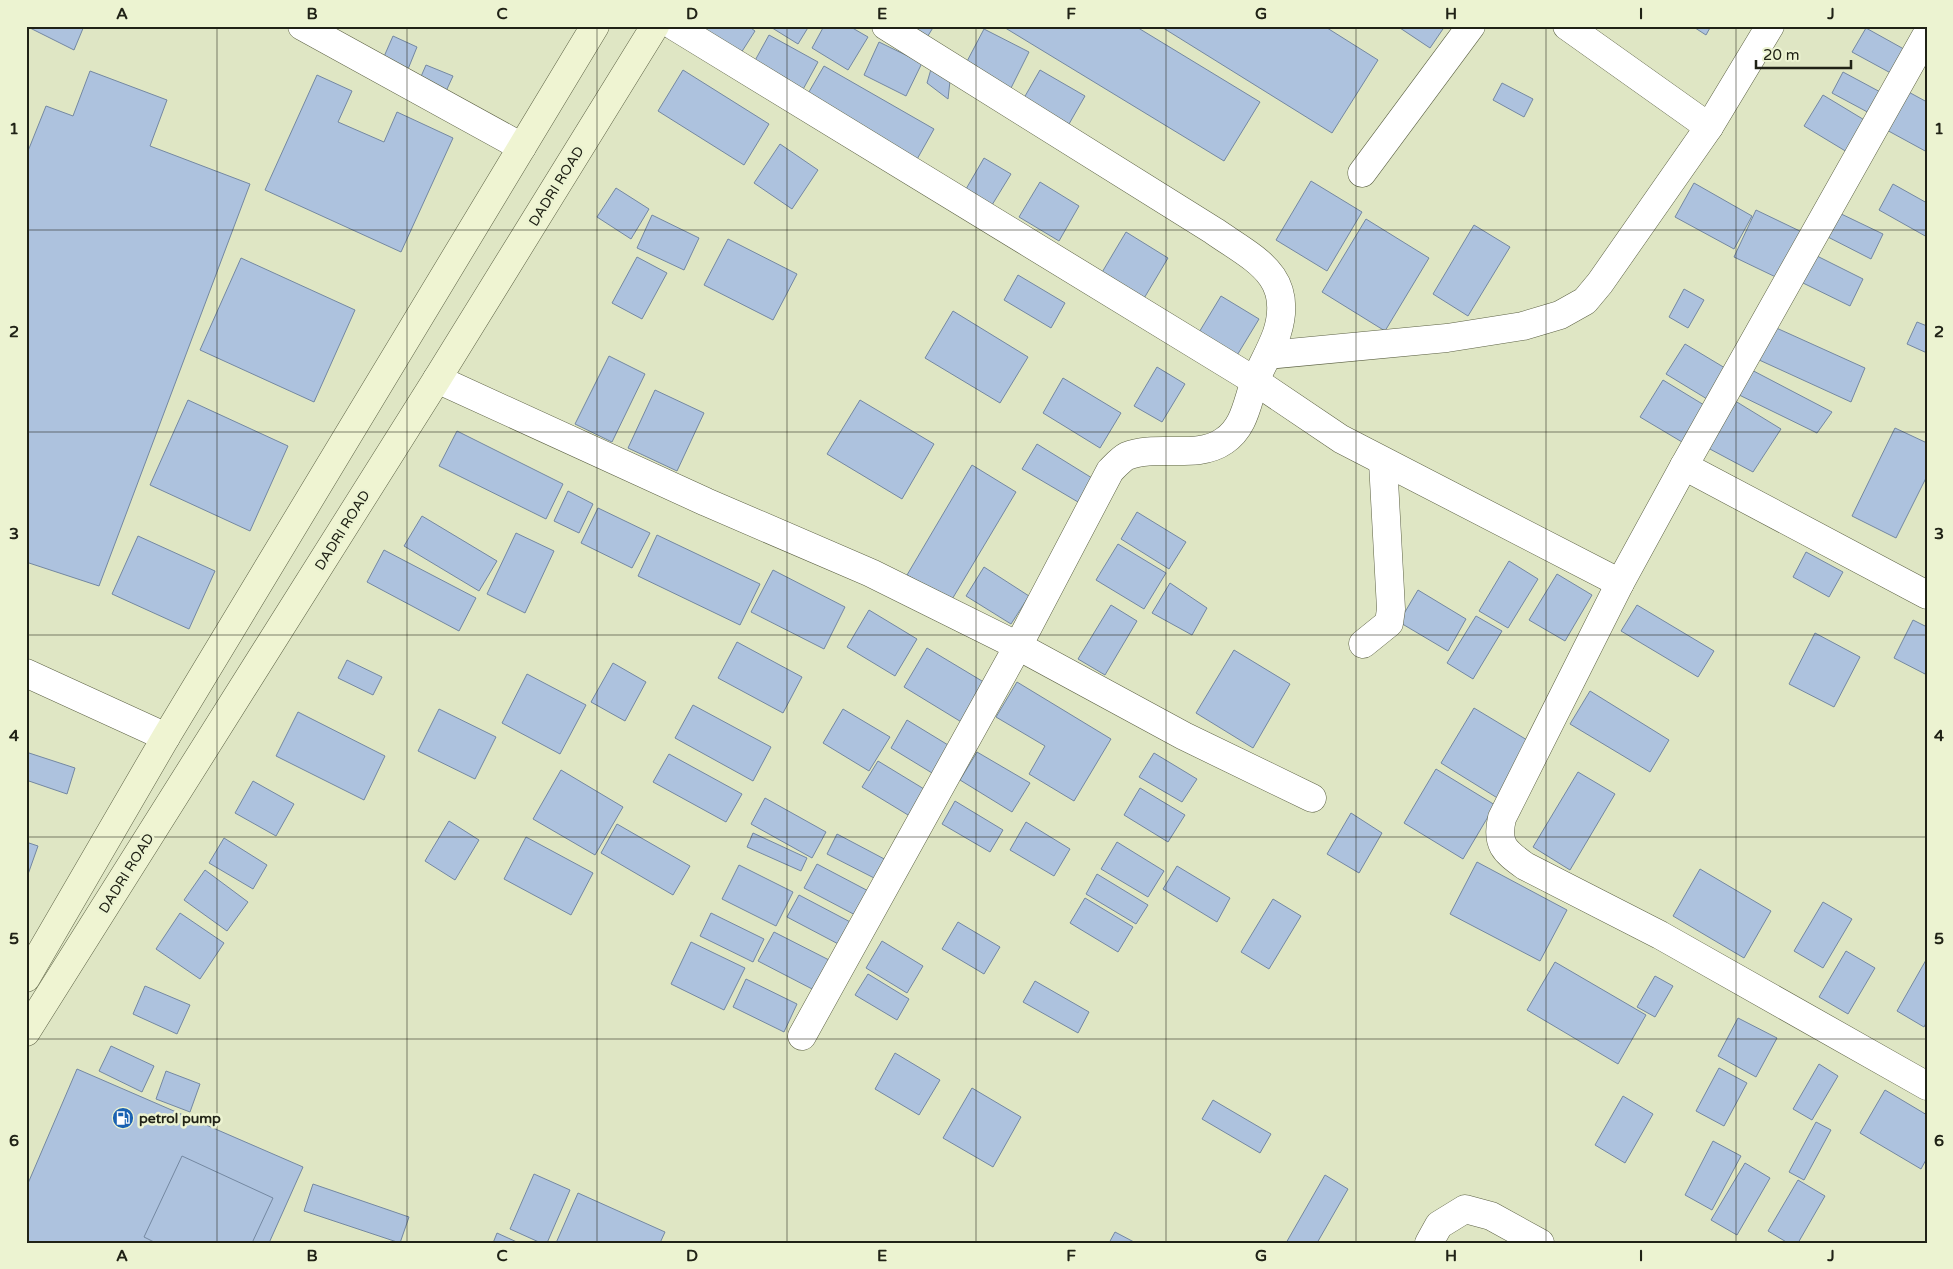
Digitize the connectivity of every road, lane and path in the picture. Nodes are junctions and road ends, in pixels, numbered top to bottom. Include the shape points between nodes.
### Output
1 (302, 26) edge
2 (595, 26) edge
3 (655, 26) edge
4 (674, 26) edge
5 (886, 26) edge
6 (1471, 26) edge
7 (1567, 26) edge
8 (1770, 26) edge
9 (1927, 34) edge
10 (1710, 127) junction
11 (522, 147) junction
12 (1362, 173) dead end
13 (1268, 355) junction
14 (438, 379) junction
15 (1255, 381) junction
16 (1383, 462) junction
17 (1684, 466) junction
18 (1620, 583) junction
19 (1927, 595) edge
20 (1363, 644) dead end
21 (1018, 646) junction
22 (26, 673) edge
23 (166, 737) junction
24 (1312, 798) dead end
25 (26, 978) edge
26 (26, 1032) edge
27 (802, 1036) dead end
28 (1927, 1086) edge
29 (1429, 1243) edge
30 (1540, 1243) edge

1 - 11 street
2 - 11 main road
3 - 14 main road, DADRI ROAD
4 - 15 street
5 - 13 street via 1123,173 1262,264 1276,281 1283,303
6 - 12 street
7 - 10 street
8 - 10 street
9 - 17 street
10 - 13 street via 1600,283 1585,301 1560,315 1523,326 1447,338
11 - 23 main road
13 - 15 street
14 - 21 street via 706,502 871,573
14 - 26 main road, DADRI ROAD
15 - 16 street via 1341,439
15 - 21 street via 1246,412 1235,431 1224,441 1205,448 1133,455 1110,471
16 - 18 street
16 - 20 street via 1391,609 1389,623
17 - 18 street
17 - 19 street
18 - 28 street via 1502,818 1500,841 1509,854 1525,866 1660,935
21 - 24 street via 1184,736
21 - 27 street
22 - 23 street
23 - 25 main road
29 - 30 street via 1439,1224 1465,1209 1491,1216

